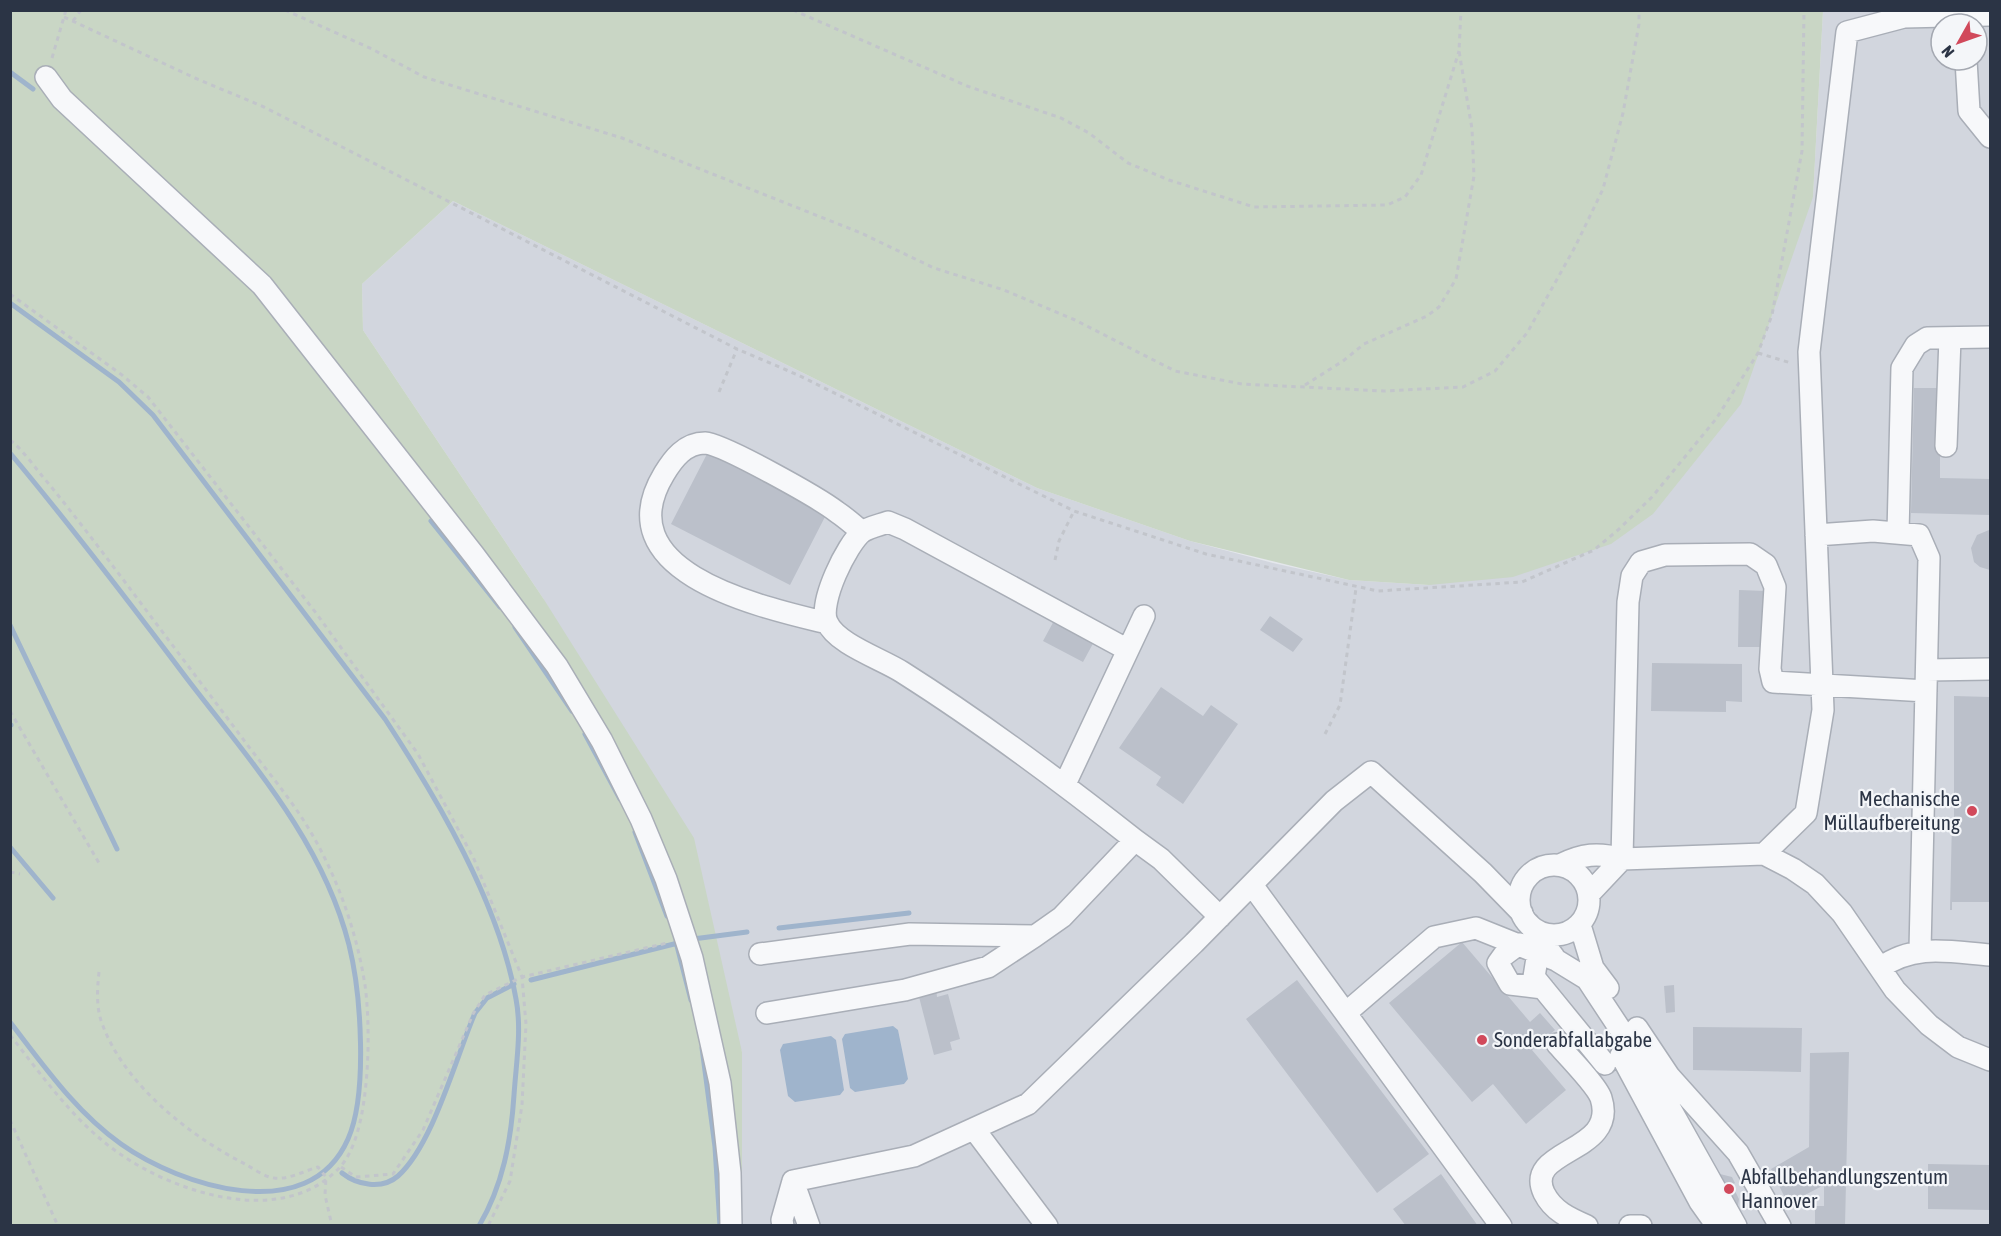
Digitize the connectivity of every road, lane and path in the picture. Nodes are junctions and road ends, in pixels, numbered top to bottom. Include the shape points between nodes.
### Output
1 (66, 10) edge
2 (81, 10) edge
3 (285, 10) edge
4 (793, 10) edge
5 (1461, 10) edge
6 (1639, 10) edge
7 (1804, 10) edge
8 (64, 17) junction
9 (1929, 19) edge
10 (73, 21) junction
11 (1459, 51) junction
12 (1967, 72) edge
13 (46, 77) joint
14 (1990, 136) edge
15 (10, 294) edge
16 (1990, 337) edge
17 (1950, 338) junction
18 (737, 349) junction
19 (1758, 353) junction
20 (1809, 372) junction
21 (1304, 386) junction
22 (719, 392) dead end
23 (10, 440) edge
24 (1946, 446) dead end
25 (1074, 511) junction
26 (862, 532) junction
27 (1898, 533) junction
28 (1816, 535) junction
29 (1055, 560) dead end
30 (1356, 587) junction
31 (1144, 616) dead end
32 (827, 622) junction
33 (1128, 650) junction
34 (1990, 669) edge
35 (1926, 680) junction
36 (1822, 686) junction
37 (10, 711) edge
38 (1325, 734) dead end
39 (1065, 784) junction
40 (1135, 840) junction
41 (1764, 854) junction
42 (1622, 859) junction
43 (99, 863) dead end
44 (1560, 866) junction
45 (10, 872) edge
46 (1483, 873) junction
47 (20, 874) dead end
48 (1529, 876) junction
49 (1252, 885) junction
50 (1589, 894) junction
51 (1220, 917) junction
52 (1525, 918) junction
53 (1580, 925) junction
54 (1035, 936) junction
55 (686, 939) junction
56 (1920, 950) junction
57 (1538, 952) junction
58 (760, 954) dead end
59 (1990, 955) edge
60 (1880, 968) junction
61 (99, 972) dead end
62 (522, 977) junction
63 (1543, 988) junction
64 (1347, 1012) junction
65 (767, 1013) dead end
66 (10, 1035) edge
67 (1557, 1044) dead end
68 (1990, 1060) edge
69 (1605, 1064) dead end
70 (1669, 1076) junction
71 (10, 1120) edge
72 (974, 1129) junction
73 (341, 1167) junction
74 (326, 1178) junction
75 (793, 1181) junction
76 (58, 1226) edge
77 (332, 1226) edge
78 (488, 1226) edge
79 (731, 1226) edge
80 (783, 1226) edge
81 (809, 1226) edge
82 (1047, 1226) edge
83 (1502, 1226) edge
84 (1587, 1226) edge
85 (1630, 1226) edge
86 (1641, 1226) edge
87 (1717, 1226) edge
88 (1736, 1226) edge
89 (1764, 1226) edge
90 (1780, 1226) edge

1 - 8 path
2 - 10 path
3 - 21 path via 423,77 622,138 861,233 934,268 1004,290 1075,320 1175,371 1242,384
4 - 11 path via 967,86 1061,118 1089,133 1128,163 1254,207 1387,205 1405,197 1420,175
5 - 11 path
6 - 21 path via 1623,113 1603,189 1527,333 1495,371 1463,387 1384,391
7 - 19 path via 1802,151 1772,315
8 - 10 path
8 - 13 path
9 - 20 lane via 1904,17 1847,32
10 - 18 path via 264,107
11 - 21 path via 1472,129 1474,176 1456,279 1439,307 1427,316 1364,344
12 - 14 lane via 1969,111
13 - 55 lane via 62,99 262,285 557,666 602,741 641,819
15 - 62 path via 148,397 316,612 418,754 474,859
16 - 17 lane
17 - 24 lane
17 - 27 lane via 1927,338 1916,345 1902,368
18 - 22 path
18 - 25 path
19 - 20 path
19 - 30 path via 1716,419 1652,497 1594,550 1522,582 1378,591
20 - 28 lane
23 - 73 path via 69,508 304,822 335,879 356,942 365,986 367,1030 362,1117
25 - 29 path via 1059,541
25 - 30 path via 1206,554
26 - 32 lane via 841,564 824,603
26 - 32 lane via 826,504 714,444 692,445 682,451 655,492 650,516 655,537 686,571 734,598
26 - 33 lane via 888,522 905,529
27 - 28 lane
27 - 35 lane via 1919,535 1929,558
28 - 36 lane
30 - 38 path via 1340,705
31 - 33 lane
32 - 39 lane via 847,643 884,661 960,709
33 - 39 lane
34 - 35 lane
35 - 36 lane
35 - 56 lane
36 - 41 lane via 1823,710 1806,813
36 - 42 lane via 1773,682 1770,669 1775,587 1766,565 1750,554 1665,555 1641,562 1632,576 1628,602
37 - 43 path
39 - 40 lane
40 - 51 lane via 1161,859
40 - 54 lane via 1062,917
41 - 42 lane
41 - 60 lane via 1815,884 1842,913
42 - 44 lane via 1602,853
42 - 50 lane
44 - 48 lane via 1549,865
44 - 50 lane via 1579,875
45 - 47 path
46 - 48 lane
46 - 49 lane via 1371,772 1334,801
46 - 52 lane
48 - 52 lane via 1520,893
49 - 51 lane
49 - 64 lane
50 - 53 lane via 1586,916
51 - 72 lane via 1028,1104
52 - 53 lane via 1548,935 1571,931
52 - 57 lane
53 - 70 lane via 1593,968
54 - 58 lane via 910,934
54 - 65 lane via 988,967 905,990
55 - 62 path
55 - 79 lane via 720,1083 730,1173
56 - 59 lane
56 - 60 lane
57 - 63 lane via 1534,977
57 - 63 lane via 1503,956 1498,963 1510,984
57 - 64 lane via 1476,928 1434,938
57 - 87 lane via 1628,1065 1700,1202
57 - 88 lane via 1587,979 1657,1085
60 - 68 lane via 1929,1025 1958,1047
61 - 74 path via 98,1007 111,1043 126,1067 166,1109 228,1155 272,1178 318,1167
62 - 73 path via 485,995 423,1130 393,1174 356,1178
62 - 78 path via 526,1024 522,1105 510,1181
63 - 69 lane
64 - 83 lane
66 - 74 path via 77,1118 118,1153 166,1180 193,1190 251,1200 300,1193
67 - 84 lane via 1601,1096 1603,1109 1593,1136 1540,1172 1539,1182 1558,1212
70 - 89 lane via 1728,1160
70 - 90 lane via 1728,1140
71 - 76 path
72 - 75 lane via 914,1156
72 - 82 lane
73 - 74 path
74 - 77 path via 325,1195
75 - 80 lane
75 - 81 lane
85 - 86 lane

